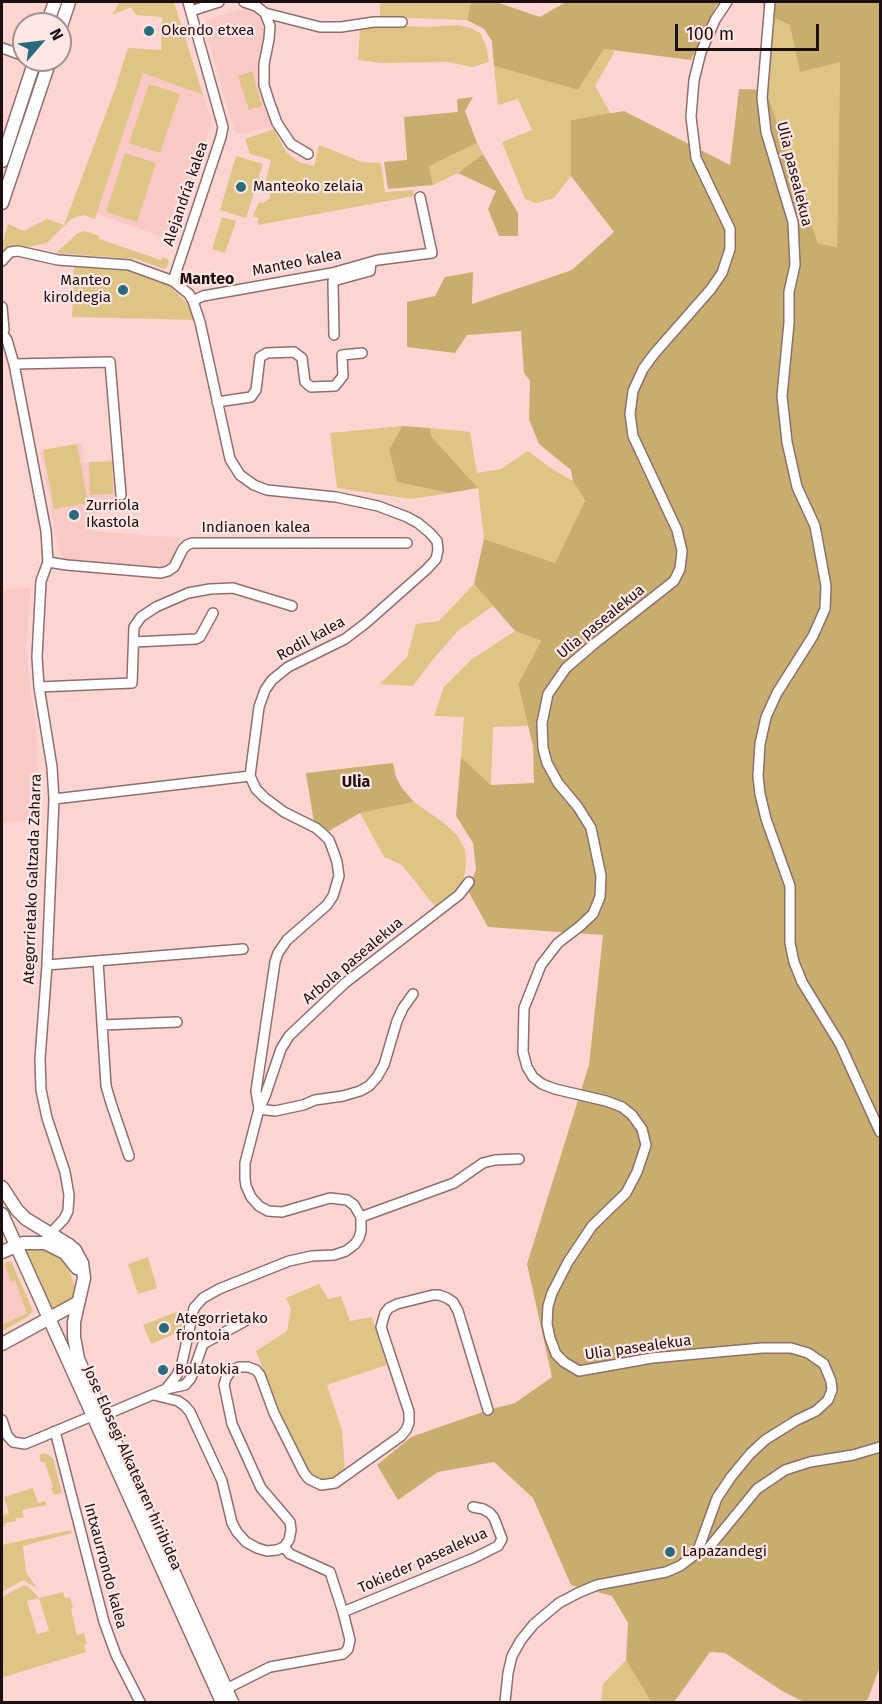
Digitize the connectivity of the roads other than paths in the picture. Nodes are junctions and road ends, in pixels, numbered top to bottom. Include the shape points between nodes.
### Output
1 (219, 2) edge
2 (244, 2) edge
3 (727, 2) edge
4 (770, 2) edge
5 (189, 6) edge
6 (265, 13) junction
7 (402, 22) dead end
8 (30, 72) edge
9 (31, 72) edge
10 (46, 72) edge
11 (30, 77) junction
12 (308, 153) dead end
13 (2, 161) edge
14 (420, 197) dead end
15 (2, 203) edge
16 (2, 261) edge
17 (371, 262) junction
18 (173, 281) junction
19 (193, 300) junction
20 (2, 307) edge
21 (2, 333) edge
22 (334, 335) dead end
23 (362, 353) dead end
24 (14, 364) junction
25 (217, 405) junction
26 (121, 495) dead end
27 (407, 543) dead end
28 (48, 562) junction
29 (292, 606) dead end
30 (213, 613) dead end
31 (134, 642) junction
32 (39, 687) junction
33 (250, 776) junction
34 (54, 800) junction
35 (470, 882) dead end
36 (243, 949) dead end
37 (98, 961) junction
38 (47, 965) junction
39 (413, 994) dead end
40 (177, 1022) dead end
41 (102, 1025) junction
42 (259, 1109) junction
43 (880, 1132) edge
44 (129, 1156) dead end
45 (519, 1159) dead end
46 (2, 1187) edge
47 (2, 1214) edge
48 (361, 1217) junction
49 (46, 1238) junction
50 (16, 1246) junction
51 (2, 1252) edge
52 (77, 1303) junction
53 (49, 1319) junction
54 (246, 1321) dead end
55 (2, 1344) edge
56 (166, 1389) junction
57 (154, 1395) junction
58 (488, 1410) dead end
59 (97, 1414) junction
60 (2, 1420) edge
61 (55, 1431) junction
62 (880, 1447) edge
63 (473, 1507) dead end
64 (284, 1547) junction
65 (697, 1553) junction
66 (343, 1612) junction
67 (226, 1689) junction
68 (140, 1702) edge
69 (222, 1702) edge
70 (232, 1702) edge
71 (505, 1702) edge

1 - 5 street
2 - 6 street
3 - 65 street, Ulia pasealekua via 701,52 691,117 696,159 730,229 730,249 722,273 711,289 643,369 633,391 630,414 633,436 677,531 682,551 680,569 674,581 566,668 548,694 542,723 546,764 591,828 601,876 600,897 593,914 558,943 541,965 524,1008 522,1035 527,1067 533,1077 555,1089 622,1107 642,1129 646,1145 626,1193 592,1226 552,1293 547,1324 556,1354 579,1371 652,1358 791,1348 824,1364 831,1381 828,1400 765,1440 730,1477 717,1498
4 - 43 street, Ulia pasealekua via 762,98 766,132 793,222 795,266 789,292 782,396 797,487 815,526 826,586 825,609 813,636 766,717 758,776 766,819 790,886 794,962 840,1044
5 - 18 street, Alejandría kalea via 223,127
6 - 7 street via 320,27
6 - 12 street via 270,26 264,85 277,123 291,144
8 - 11 street
9 - 11 main road
10 - 15 main road
11 - 13 main road
14 - 17 street, Manteo kalea via 432,253
16 - 18 street via 10,252 18,251 58,260 129,265
17 - 19 street, Manteo kalea
17 - 22 street, Manteo kalea via 370,271 333,281
18 - 19 street
19 - 25 street, Rodil kalea
20 - 21 street
21 - 24 street, Ategorrietako Galtzada Zaharra
23 - 25 street via 342,355 343,375 335,386 311,387 305,382 302,358 294,352 267,353 260,357 256,390 250,397
24 - 26 street via 110,362
24 - 28 street, Ategorrietako Galtzada Zaharra via 46,531
25 - 33 street, Rodil kalea via 230,459 240,475 254,485 378,506 418,523 437,541 438,550 427,569 345,639 288,667 272,680 260,707
27 - 28 street, Indianoen kalea via 192,543 183,549 174,567 160,573
28 - 32 street, Ategorrietako Galtzada Zaharra via 41,581
29 - 31 street via 233,588 188,593 141,617 134,627
30 - 31 street via 201,637 196,639
31 - 32 street via 132,683
32 - 34 street, Ategorrietako Galtzada Zaharra
33 - 34 street
33 - 42 street via 265,798 323,834 334,853 339,876 327,905 295,932 278,953 256,1091
34 - 38 street, Ategorrietako Galtzada Zaharra
35 - 42 street, Arbola pasealekua via 459,895 345,983 289,1036
36 - 37 street
37 - 38 street
37 - 41 street
38 - 49 street, Ategorrietako Galtzada Zaharra via 41,1090 69,1195 64,1219
39 - 42 street via 397,1021 384,1065 369,1086 303,1106 275,1111
40 - 41 street
41 - 44 street via 106,1086
42 - 48 street via 244,1179 259,1206 282,1212 339,1198 354,1205
45 - 48 street via 483,1163 454,1183
46 - 49 main road via 17,1210
47 - 50 main road, Jose Elosegi Alkatearen hiribidea
48 - 56 street via 359,1238 346,1251 289,1261 203,1298 194,1308 182,1363
49 - 50 main road
49 - 52 main road via 79,1271 83,1286
50 - 51 main road
50 - 53 main road, Jose Elosegi Alkatearen hiribidea
52 - 53 main road
52 - 59 main road via 75,1347
53 - 55 main road
53 - 59 main road, Jose Elosegi Alkatearen hiribidea
54 - 56 street via 203,1344 191,1378 185,1384
56 - 57 street
57 - 59 street
57 - 64 street via 178,1401 190,1412 222,1481 237,1532 257,1548 267,1551
58 - 64 street via 458,1311 453,1302 439,1295 397,1304 385,1313 381,1327 409,1412 409,1423 401,1436 335,1482 321,1485 304,1473 256,1370 239,1367 231,1371 224,1385 232,1424 261,1488 290,1522
59 - 61 street
59 - 67 main road
59 - 69 main road, Jose Elosegi Alkatearen hiribidea
60 - 61 street via 7,1435 20,1444
61 - 68 street, Intxaurrondo kalea via 104,1622
62 - 65 street via 785,1470 757,1490 707,1550
63 - 66 street, Tokieder pasealekua via 494,1518 502,1539 498,1546
64 - 66 street, Tokieder pasealekua via 290,1554 330,1572
65 - 71 street via 666,1572 597,1585 559,1603 534,1624 512,1656
66 - 67 street, Tokieder pasealekua via 350,1640 343,1654 270,1667
67 - 70 main road

